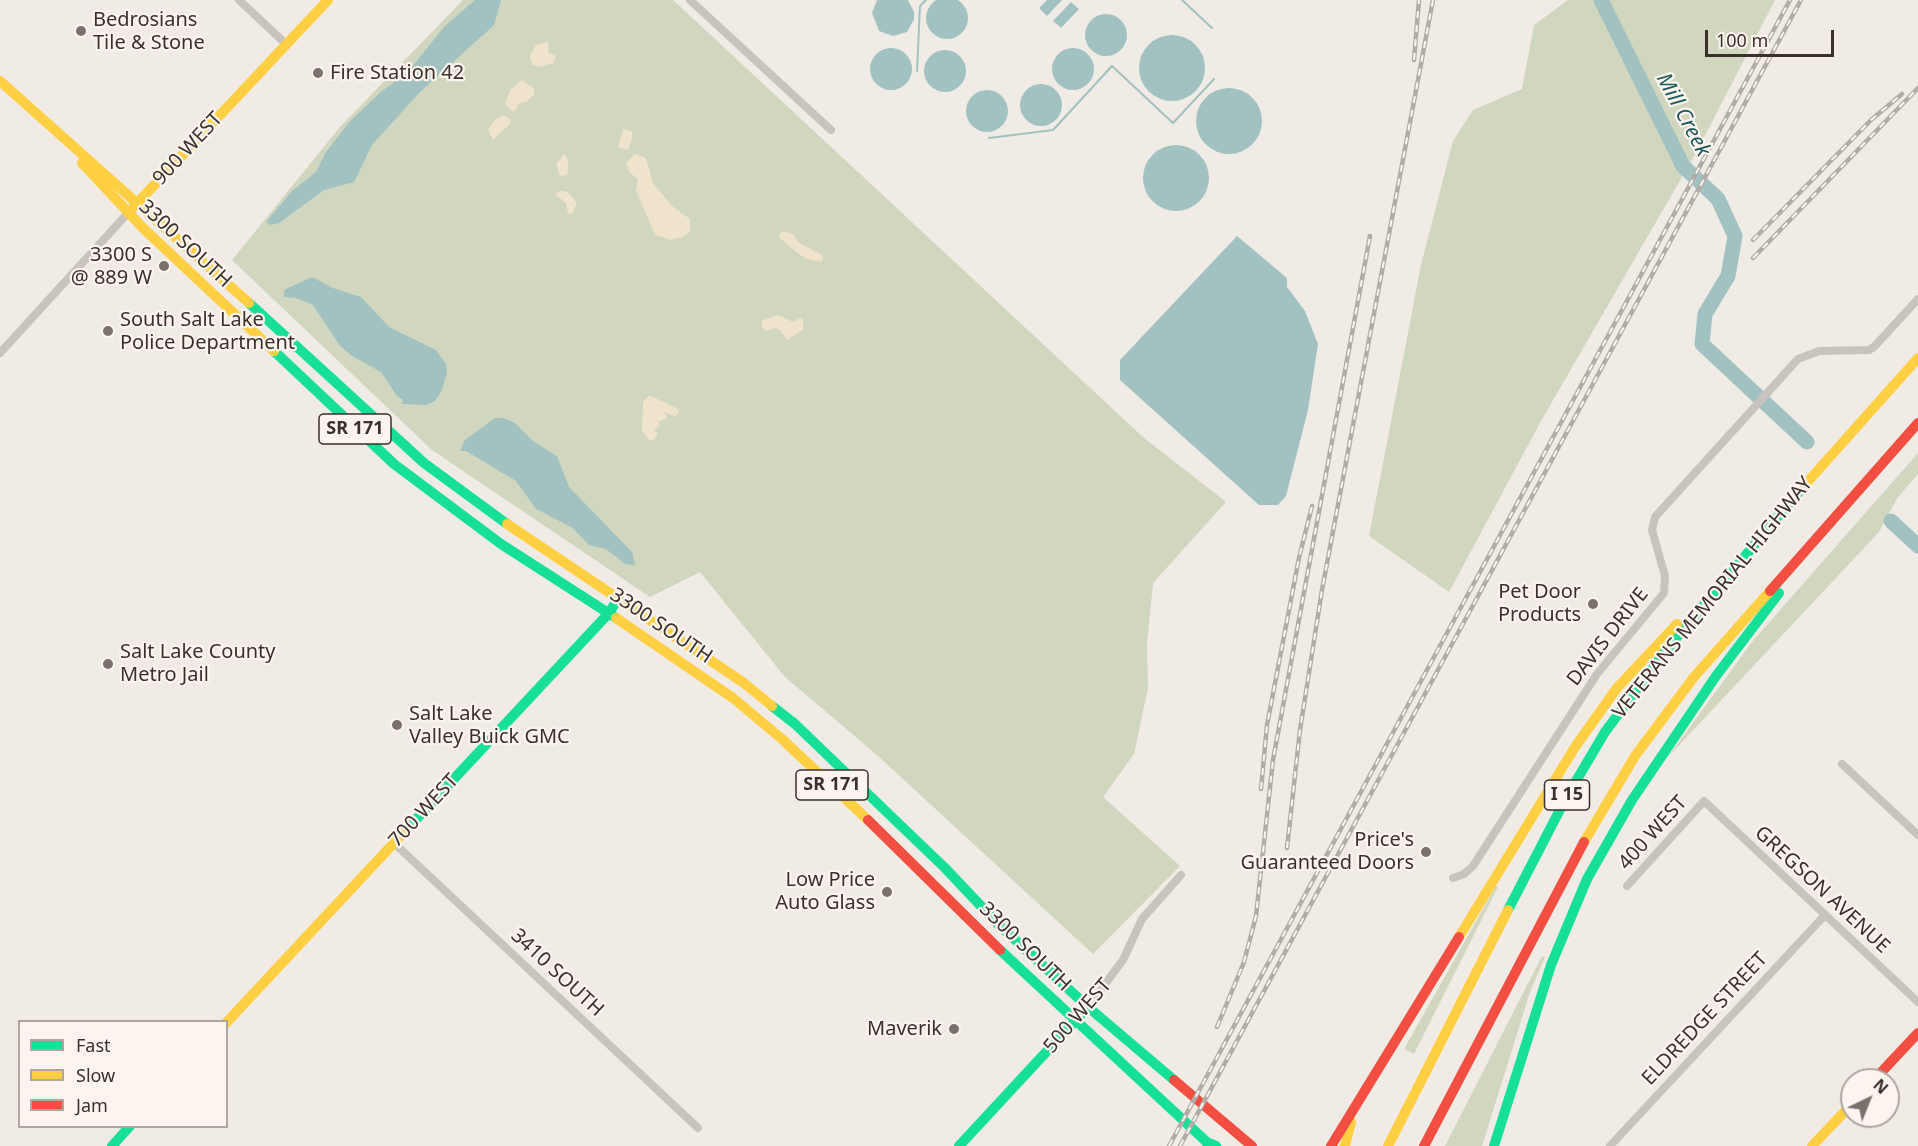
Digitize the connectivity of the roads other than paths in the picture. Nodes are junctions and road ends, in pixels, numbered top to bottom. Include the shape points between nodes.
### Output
1 (239, 0) edge
2 (328, 0) edge
3 (690, 0) edge
4 (286, 44) junction
5 (0, 81) edge
6 (51, 129) junction
7 (831, 130) dead end
8 (139, 202) junction
9 (128, 213) junction
10 (1918, 299) edge
11 (0, 353) edge
12 (1918, 358) edge
13 (1918, 423) edge
14 (1806, 483) junction
15 (1842, 511) junction
16 (619, 597) junction
17 (609, 613) junction
18 (1842, 764) dead end
19 (1704, 801) joint
20 (1918, 835) edge
21 (394, 843) junction
22 (1181, 875) dead end
23 (1453, 878) dead end
24 (1627, 886) dead end
25 (1825, 915) junction
26 (1918, 1002) edge
27 (1088, 1007) junction
28 (228, 1021) edge
29 (1076, 1021) junction
30 (1918, 1033) edge
31 (1885, 1068) edge
32 (1354, 1111) junction
33 (1840, 1117) edge
34 (128, 1128) edge
35 (698, 1128) dead end
36 (1211, 1145) edge
37 (1494, 1145) edge
38 (112, 1146) edge
39 (959, 1146) edge
40 (1252, 1146) edge
41 (1331, 1146) edge
42 (1345, 1146) edge
43 (1388, 1146) edge
44 (1424, 1146) edge
45 (1610, 1146) edge
46 (1812, 1146) edge

1 - 4 street
2 - 4 main road, 900 WEST
3 - 7 street
4 - 8 main road, 900 WEST
5 - 6 main road, 3300 SOUTH / SR 171
6 - 8 main road, 3300 SOUTH / SR 171
6 - 9 main road, 3300 SOUTH / SR 171
8 - 9 main road, 900 WEST
8 - 16 main road, 3300 SOUTH / SR 171 via 424,463 512,528
9 - 11 street, 900 WEST
9 - 17 main road, 3300 SOUTH / SR 171 via 394,464 501,543
10 - 23 street, DAVIS DRIVE via 1869,350 1806,354 1656,517 1652,530 1665,576 1664,593 1597,675 1473,866
12 - 14 main road, VETERANS MEMORIAL HIGHWAY / I 15
13 - 15 main road, VETERANS MEMORIAL HIGHWAY / I 15
14 - 32 main road via 1617,688 1575,747
14 - 43 main road, VETERANS MEMORIAL HIGHWAY / I 15 via 1667,649 1605,732 1566,798
15 - 37 main road via 1709,686 1632,800 1587,879 1551,965
15 - 44 main road, VETERANS MEMORIAL HIGHWAY / I 15 via 1694,677 1635,756 1592,827
16 - 17 main road, 700 WEST
16 - 27 main road, 3300 SOUTH / SR 171 via 744,683 795,724
17 - 21 main road, 700 WEST
17 - 29 main road, 3300 SOUTH / SR 171 via 733,698 782,739
18 - 20 street
19 - 24 street, 400 WEST
19 - 25 street, GREGSON AVENUE
21 - 28 main road, 700 WEST
21 - 35 street, 3410 SOUTH
22 - 27 street, 500 WEST via 1142,919 1123,960
25 - 26 street, GREGSON AVENUE
25 - 45 street, ELDREDGE STREET
27 - 29 main road, 500 WEST
27 - 40 main road, 3300 SOUTH / SR 171
29 - 36 main road, 3300 SOUTH / SR 171
29 - 39 main road, 500 WEST
30 - 31 main road
32 - 41 main road
32 - 42 main road
33 - 46 main road
34 - 38 main road

